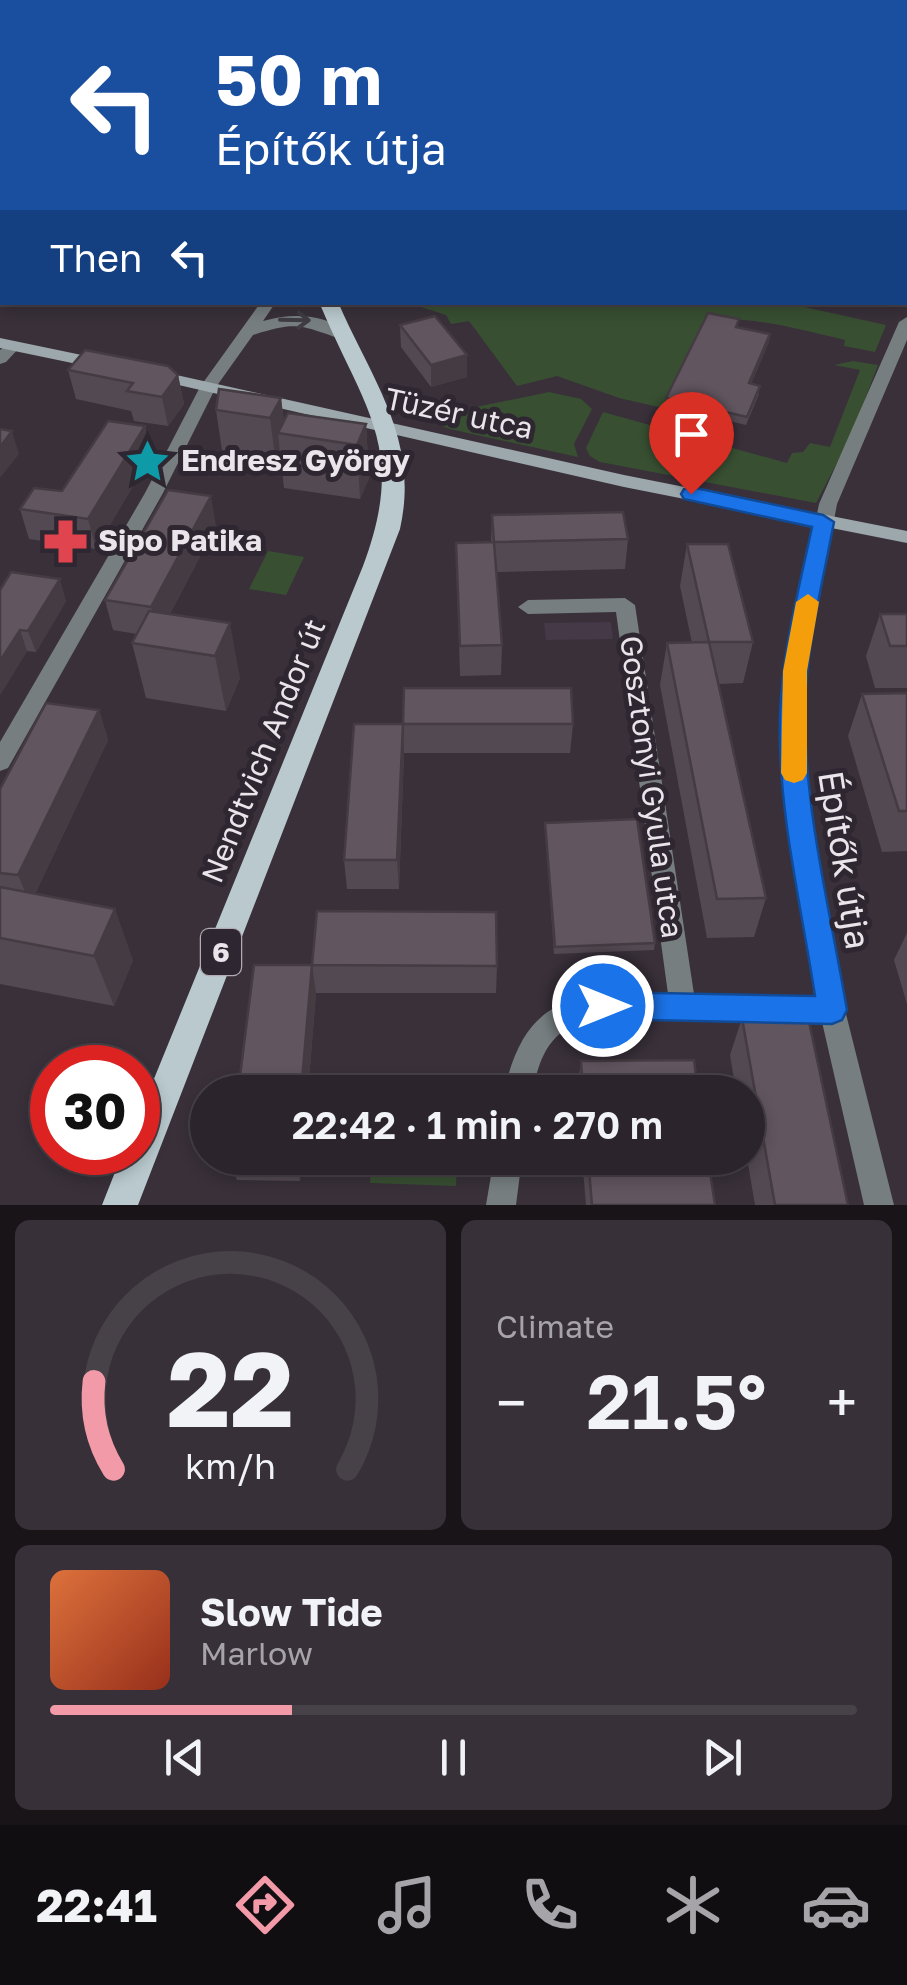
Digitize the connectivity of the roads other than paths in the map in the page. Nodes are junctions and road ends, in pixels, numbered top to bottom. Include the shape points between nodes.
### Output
1 (267, 305) edge
2 (329, 305) edge
3 (906, 329) edge
4 (249, 332) junction
5 (341, 334) junction
6 (7, 344) edge
7 (0, 358) edge
8 (111, 366) edge
9 (130, 370) edge
10 (208, 387) junction
11 (386, 429) junction
12 (823, 522) junction
13 (907, 536) edge
14 (528, 607) dead end
15 (0, 762) edge
16 (683, 1006) junction
17 (832, 1010) junction
18 (520, 1075) edge
19 (505, 1175) edge
20 (120, 1205) edge
21 (501, 1205) edge
22 (878, 1205) edge

1 - 4 street
2 - 5 main road, 6
3 - 12 street, Építők útja
4 -> 5 street via 277,320 307,318
4 - 10 street
5 - 11 main road, 6
6 - 7 street
6 - 8 street
9 - 10 street, Tüzér utca
10 - 11 street, Tüzér utca
10 - 15 street
11 - 12 street, Tüzér utca
11 - 20 main road, Nendtvich Andor út / 6 via 396,486 382,548
12 - 13 street, Tüzér utca
12 - 17 street, Építők útja via 792,717 794,770
14 - 16 street, Gosztonyi Gyula utca via 625,604
16 - 17 street
16 - 18 street via 603,1006 561,1015 523,1058
17 - 22 street, Építők útja
19 - 21 street

